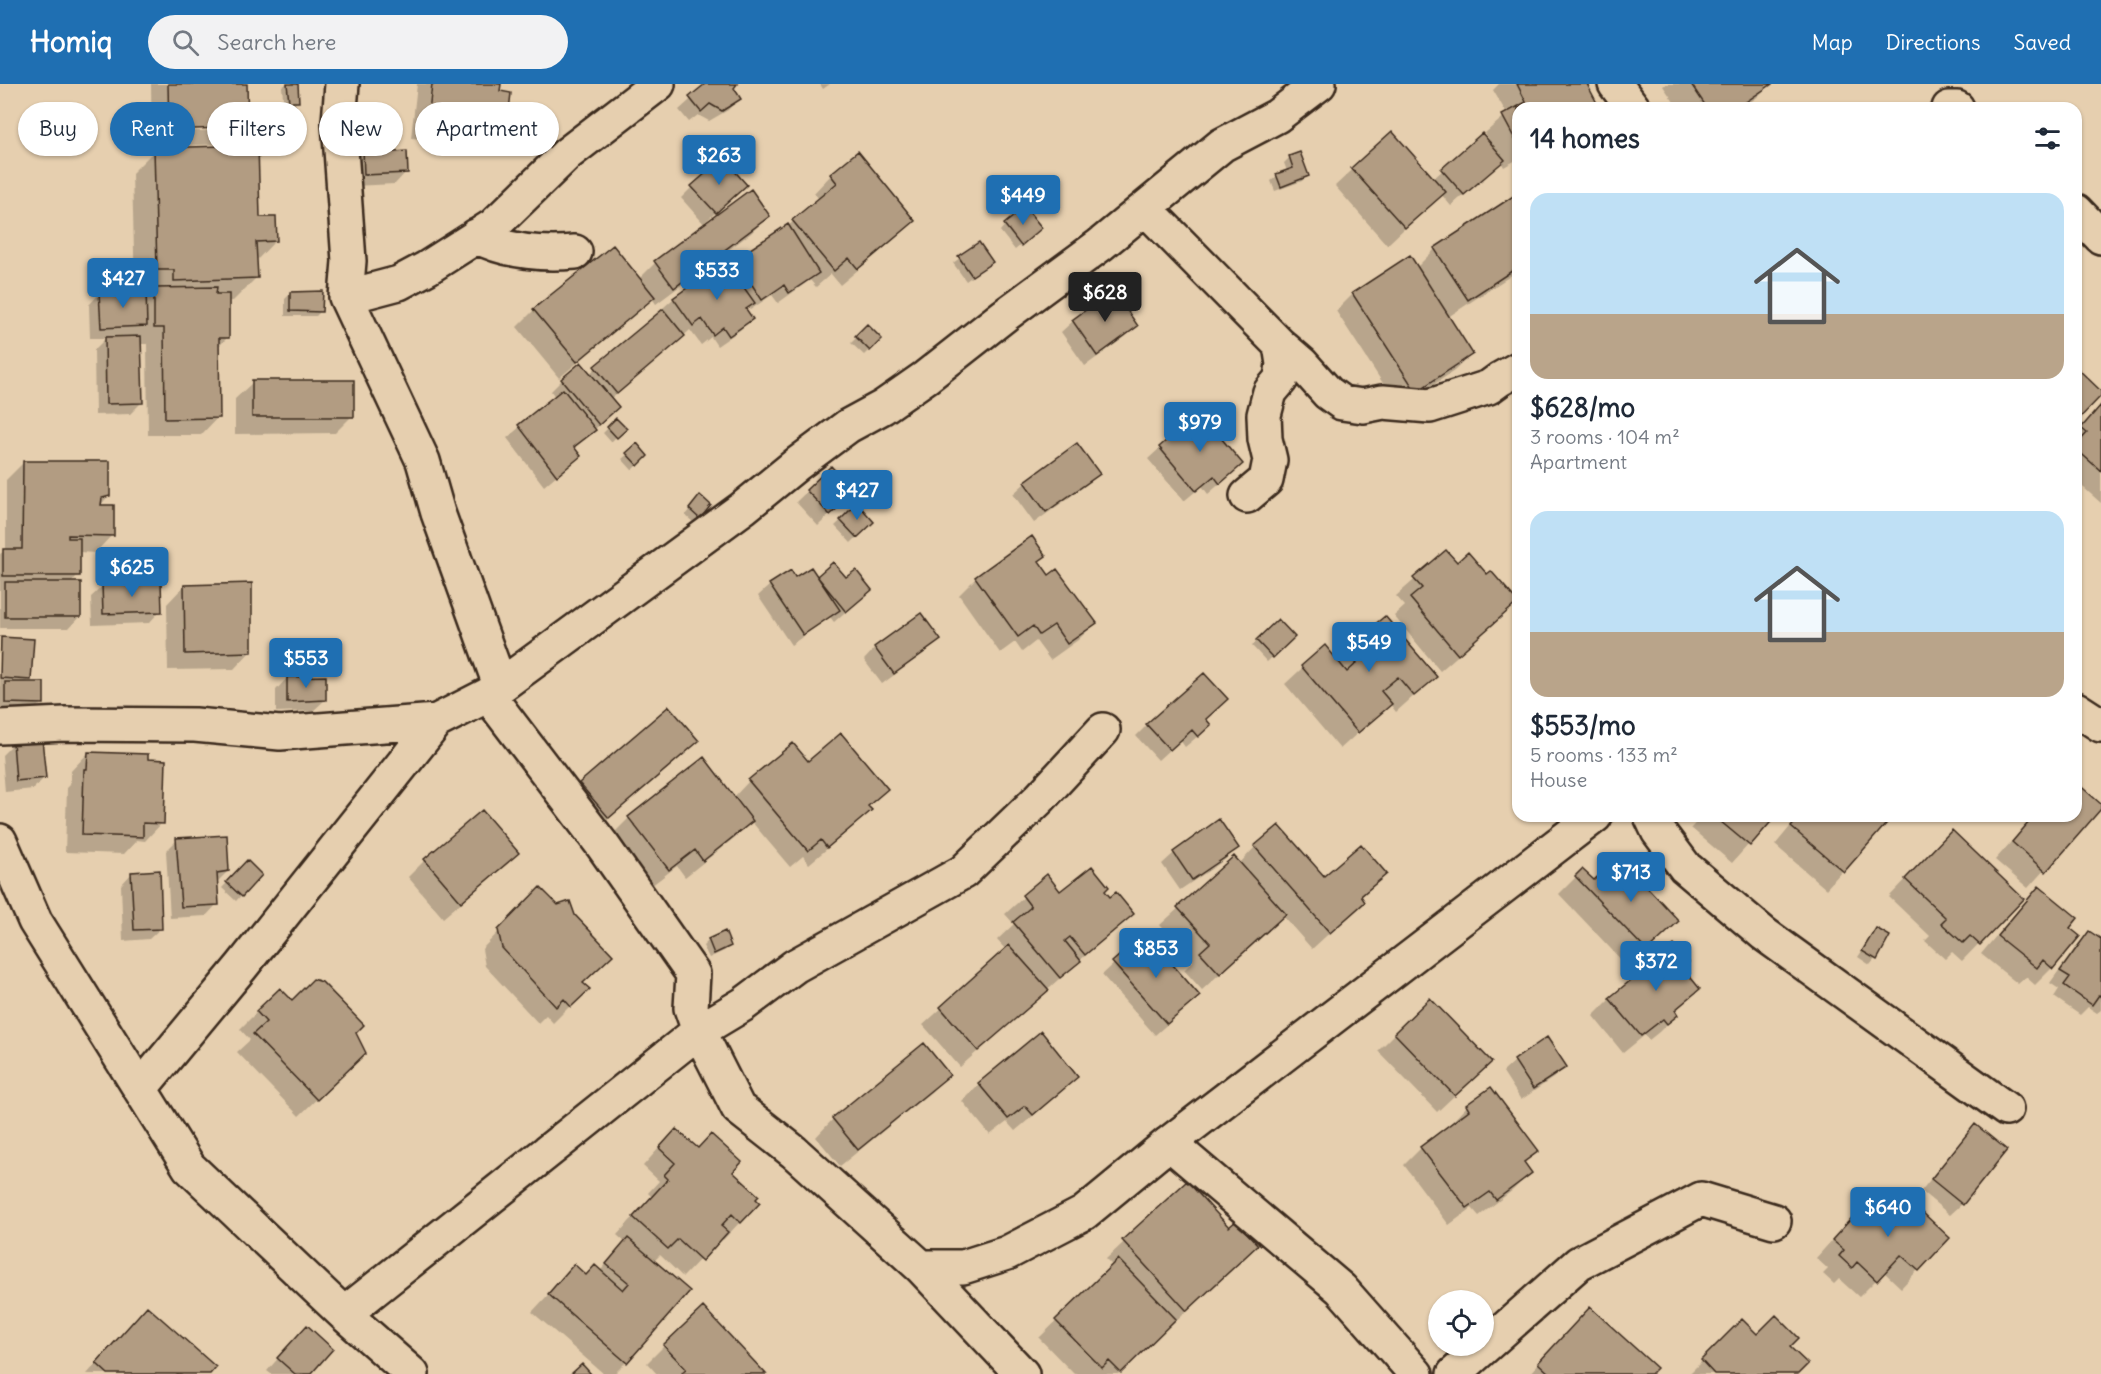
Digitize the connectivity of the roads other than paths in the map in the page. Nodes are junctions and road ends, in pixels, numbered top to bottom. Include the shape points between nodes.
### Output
1 (342, 84) edge
2 (658, 84) edge
3 (1318, 84) edge
4 (1616, 84) edge
5 (1629, 102) edge
6 (1146, 209) junction
7 (2082, 217) edge
8 (476, 236) junction
9 (2101, 237) edge
10 (575, 252) dead end
11 (346, 297) junction
12 (1280, 345) junction
13 (1512, 372) edge
14 (1247, 496) dead end
15 (494, 690) junction
16 (2082, 713) edge
17 (437, 721) junction
18 (2101, 725) edge
19 (0, 727) edge
20 (1103, 730) dead end
21 (1587, 822) edge
22 (1654, 822) edge
23 (0, 841) edge
24 (699, 1031) junction
25 (140, 1089) junction
26 (2006, 1109) dead end
27 (1169, 1143) junction
28 (1774, 1221) dead end
29 (921, 1267) junction
30 (344, 1314) junction
31 (412, 1374) edge
32 (1022, 1374) edge
33 (1416, 1374) edge
34 (1454, 1374) edge

1 - 11 street via 339,122 349,261
2 - 8 street via 567,154 493,226
3 - 6 street via 1277,116 1222,145
4 - 5 street
6 - 12 street
6 - 15 street via 926,377 848,426
7 - 9 street
8 - 10 street via 495,245 546,255
8 - 11 street via 399,283
11 - 15 street via 423,461
12 - 13 street via 1328,393 1342,403 1364,406 1383,402 1430,406 1489,387
12 - 14 street via 1281,379 1270,392 1264,415 1264,439 1270,460 1266,480
15 - 17 street
15 - 24 street via 693,974 691,1008
16 - 18 street
17 - 19 street via 280,733 195,725
17 - 25 street
20 - 24 street via 963,872 795,966
21 - 27 street
22 - 26 street via 1685,867 1764,934
23 - 25 street via 34,921
24 - 29 street via 738,1108 794,1152
24 - 30 street
25 - 30 street via 189,1167
27 - 29 street via 1084,1213 1007,1253 963,1267
27 - 33 street via 1341,1289
28 - 34 street via 1701,1199 1579,1263
29 - 32 street
30 - 31 street

